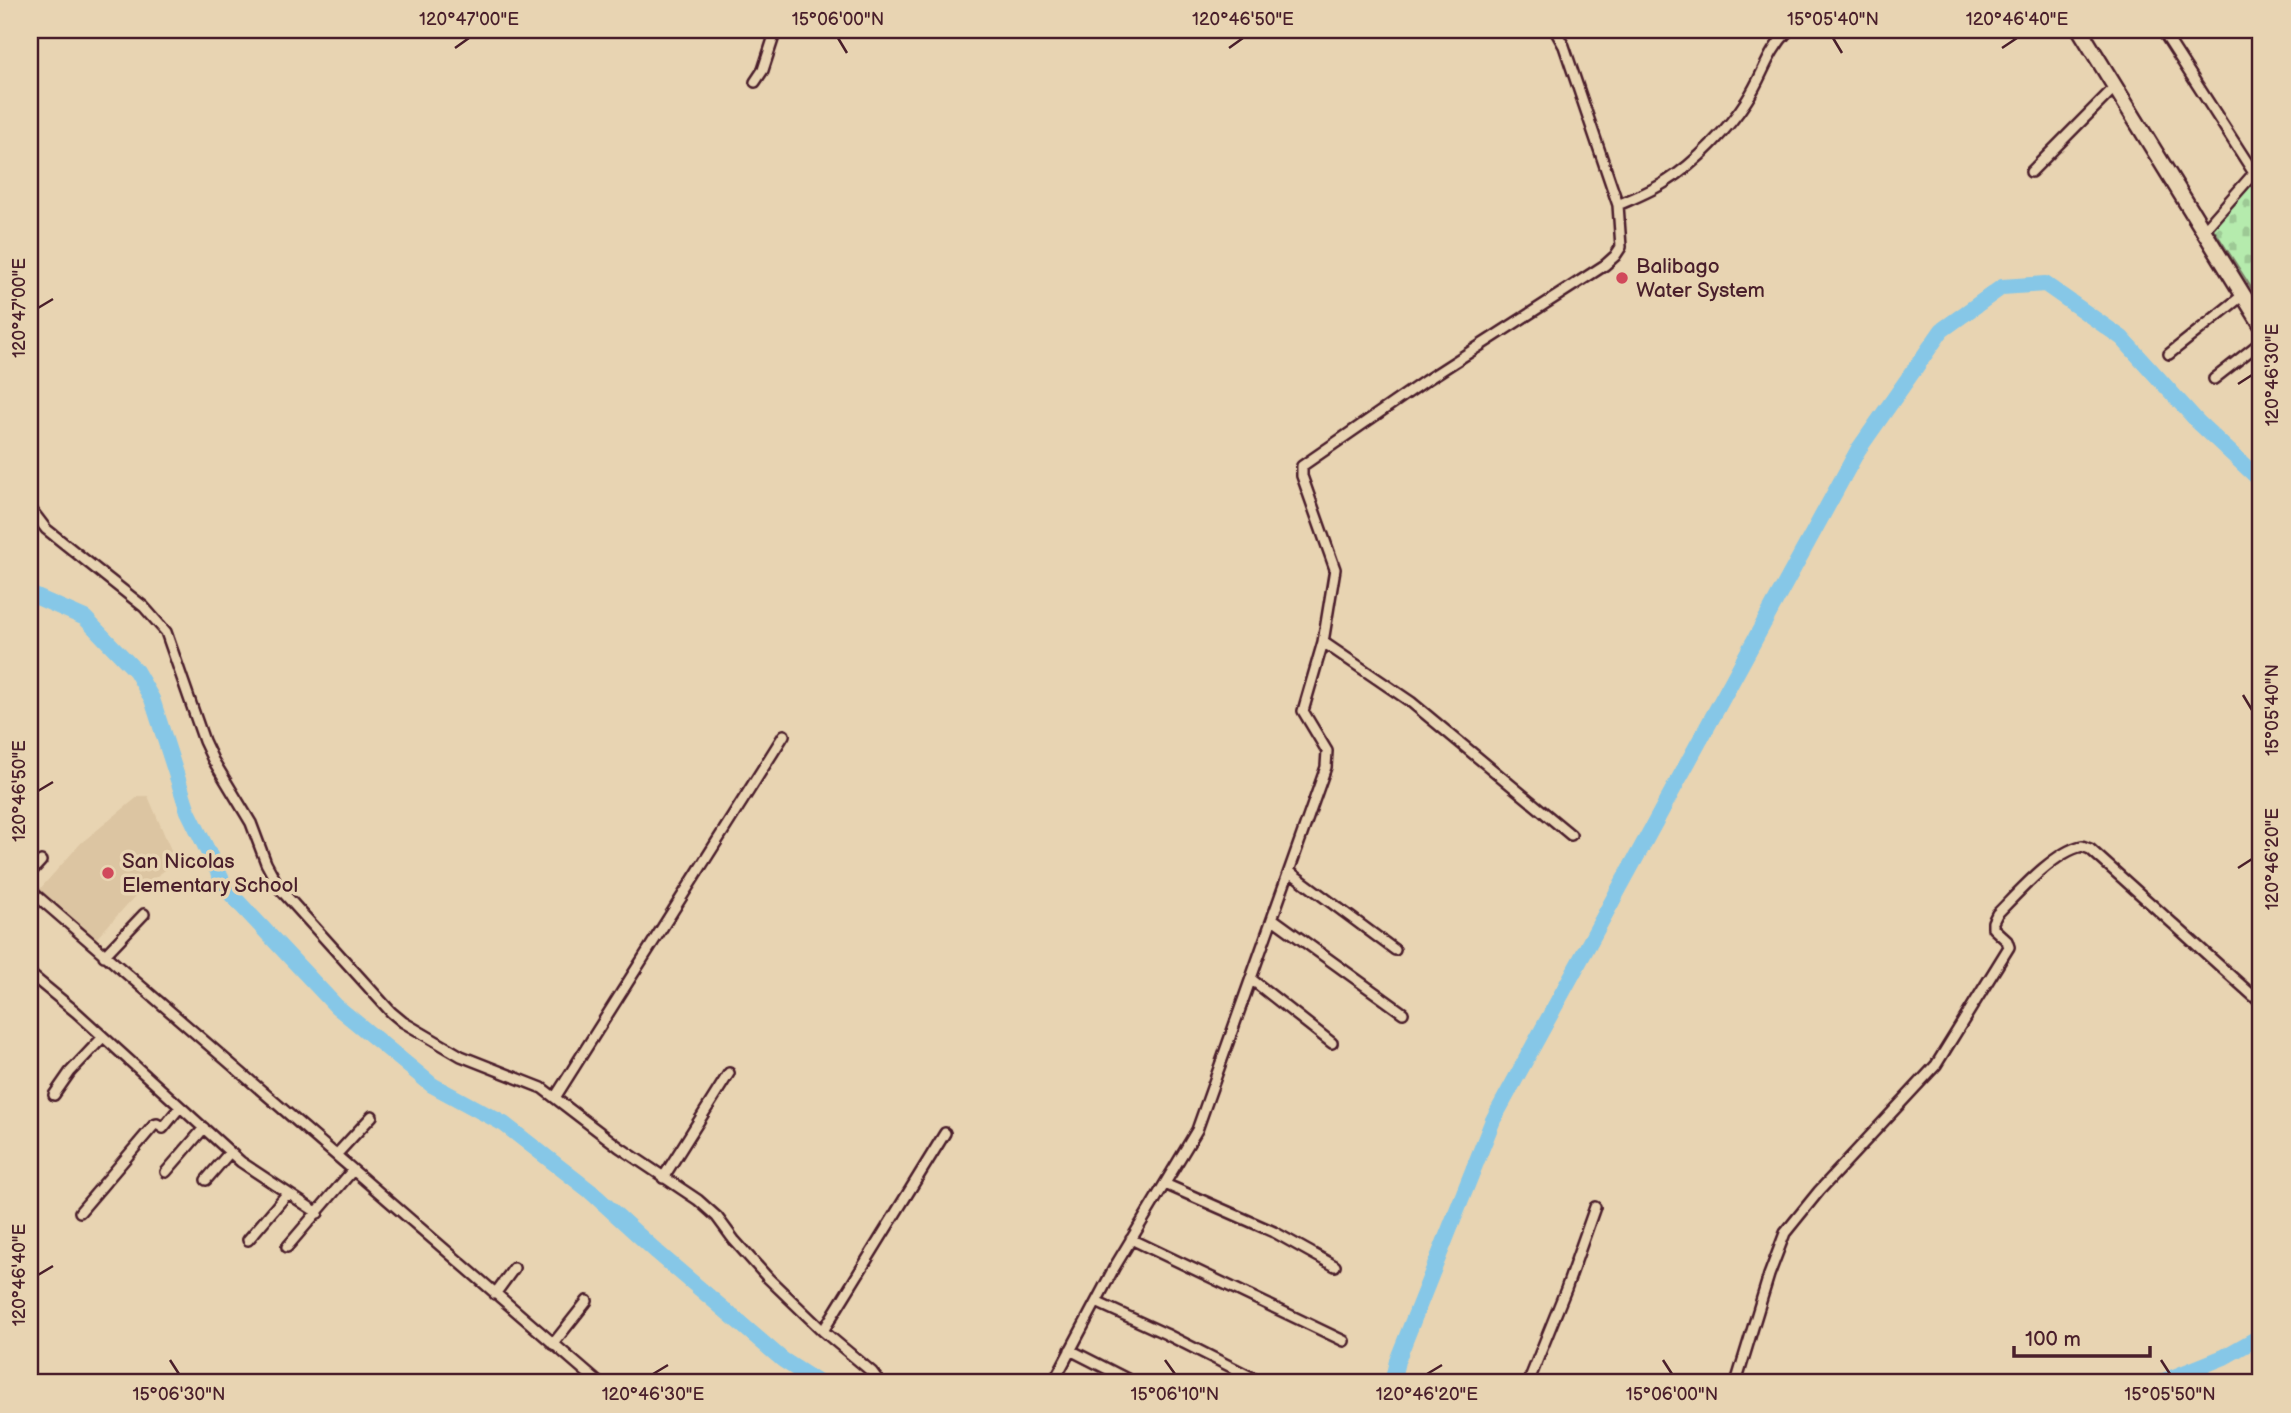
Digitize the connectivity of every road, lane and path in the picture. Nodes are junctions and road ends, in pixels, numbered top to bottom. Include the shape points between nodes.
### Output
1 (776, 30) edge
2 (1555, 30) edge
3 (1789, 30) edge
4 (2080, 30) edge
5 (2162, 30) edge
6 (755, 82) dead end
7 (2115, 87) junction
8 (2031, 172) dead end
9 (1618, 205) junction
10 (2203, 231) junction
11 (2244, 295) junction
12 (2261, 324) edge
13 (2261, 342) edge
14 (2169, 354) dead end
15 (2214, 379) dead end
16 (30, 508) edge
17 (1324, 642) junction
18 (784, 735) dead end
19 (1571, 835) dead end
20 (41, 861) dead end
21 (1290, 872) junction
22 (30, 873) edge
23 (30, 890) edge
24 (144, 914) dead end
25 (1273, 919) junction
26 (1395, 950) dead end
27 (104, 956) junction
28 (30, 974) edge
29 (1251, 979) junction
30 (2261, 1003) edge
31 (1403, 1013) dead end
32 (103, 1037) junction
33 (1332, 1043) dead end
34 (729, 1073) dead end
35 (54, 1095) dead end
36 (556, 1096) junction
37 (180, 1107) junction
38 (372, 1116) dead end
39 (204, 1128) junction
40 (945, 1133) dead end
41 (230, 1152) junction
42 (336, 1155) junction
43 (353, 1170) junction
44 (166, 1172) dead end
45 (663, 1178) junction
46 (206, 1180) dead end
47 (1165, 1184) junction
48 (288, 1194) junction
49 (1595, 1207) dead end
50 (80, 1212) dead end
51 (318, 1213) junction
52 (1131, 1239) junction
53 (248, 1240) dead end
54 (287, 1247) dead end
55 (1335, 1266) dead end
56 (514, 1268) dead end
57 (495, 1294) junction
58 (587, 1301) dead end
59 (1096, 1302) junction
60 (823, 1331) junction
61 (1344, 1341) dead end
62 (553, 1344) junction
63 (1070, 1350) junction
64 (599, 1383) edge
65 (880, 1383) edge
66 (1053, 1383) edge
67 (1135, 1383) edge
68 (1263, 1383) edge
69 (1528, 1383) edge
70 (1736, 1383) edge

1 - 6 street
2 - 9 street
3 - 9 street via 1776,43 1747,101 1695,159 1665,183
4 - 7 main road
5 - 10 street via 2254,173
7 - 8 street
7 - 10 main road
9 - 17 street via 1622,235 1615,256 1302,466 1335,569
10 - 11 main road
11 - 12 main road
11 - 14 street
13 - 15 street
16 - 36 street via 46,529 144,607 166,632 204,741 251,823 272,875 345,962 403,1022 461,1056
17 - 19 street via 1411,702
17 - 21 street via 1303,711 1327,761
18 - 36 street
20 - 22 street
21 - 25 street
21 - 26 street
23 - 27 street
24 - 27 street
25 - 29 street
25 - 31 street
27 - 42 street
28 - 32 street
29 - 33 street
29 - 47 street via 1201,1120
30 - 70 street via 2090,849 2082,846 2066,853 1997,914 1993,928 2010,947 1936,1065 1785,1233
32 - 35 street
32 - 37 street
34 - 45 street
36 - 45 street
37 - 39 street
37 - 50 street via 163,1128 154,1125
38 - 42 street
39 - 41 street
39 - 44 street
40 - 60 street
41 - 46 street
41 - 48 street
42 - 43 street
43 - 51 street
43 - 57 street
45 - 60 street via 717,1217 745,1253
47 - 52 street
47 - 55 street via 1274,1232
48 - 51 street
48 - 53 street
49 - 69 street
51 - 54 street
52 - 59 street
52 - 61 street
56 - 57 street
57 - 62 street
58 - 62 street
59 - 63 street
59 - 68 street
60 - 65 street
62 - 64 street
63 - 66 street
63 - 67 street

